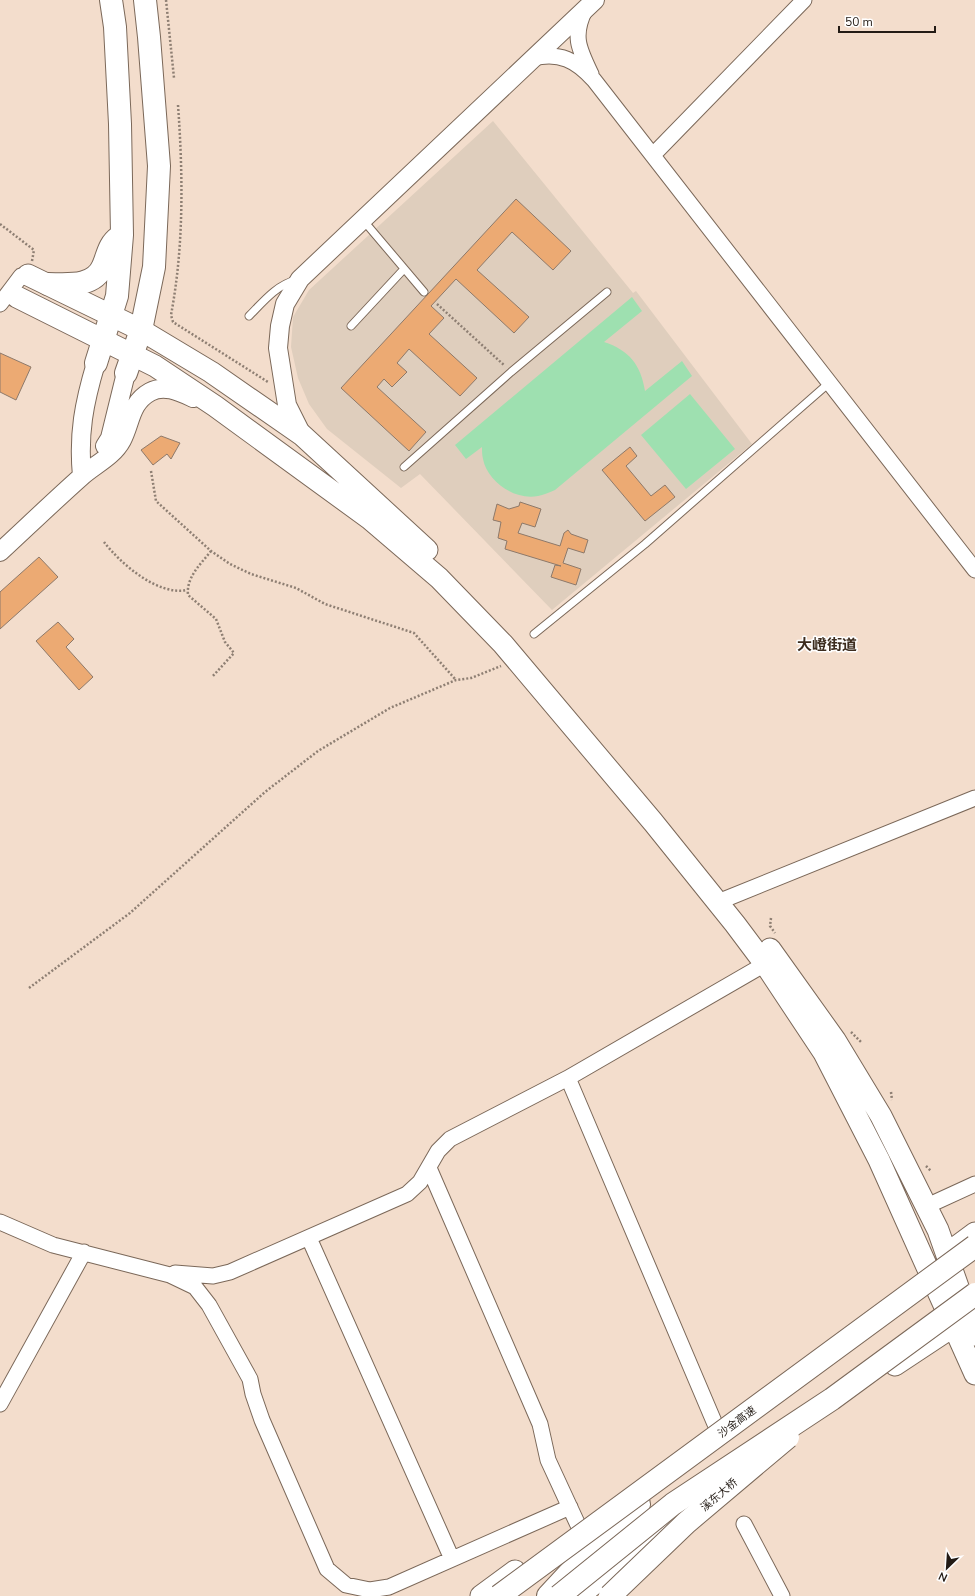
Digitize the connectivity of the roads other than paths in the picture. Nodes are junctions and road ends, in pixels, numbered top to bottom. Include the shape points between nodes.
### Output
1 (110, 0) edge
2 (145, 0) edge
3 (804, 0) edge
4 (590, 4) edge
5 (533, 58) junction
6 (594, 80) junction
7 (653, 155) junction
8 (363, 220) junction
9 (122, 235) junction
10 (404, 269) junction
11 (28, 275) joint
12 (300, 279) junction
13 (48, 284) junction
14 (424, 292) dead end
15 (607, 292) dead end
16 (10, 297) edge
17 (112, 316) junction
18 (249, 316) dead end
19 (351, 326) dead end
20 (141, 330) junction
21 (103, 340) junction
22 (96, 363) joint
23 (129, 364) junction
24 (829, 383) junction
25 (215, 406) junction
26 (302, 435) junction
27 (404, 467) dead end
28 (82, 476) junction
29 (0, 552) edge
30 (975, 570) edge
31 (534, 634) dead end
32 (975, 798) edge
33 (724, 899) junction
34 (765, 964) junction
35 (568, 1078) junction
36 (429, 1168) junction
37 (975, 1184) edge
38 (927, 1206) junction
39 (0, 1222) edge
40 (975, 1233) edge
41 (310, 1238) junction
42 (975, 1246) edge
43 (84, 1252) junction
44 (947, 1254) junction
45 (142, 1268) junction
46 (928, 1268) junction
47 (213, 1276) junction
48 (975, 1294) edge
49 (208, 1304) junction
50 (968, 1322) edge
51 (975, 1374) edge
52 (832, 1399) junction
53 (0, 1404) edge
54 (716, 1431) junction
55 (574, 1516) junction
56 (744, 1524) dead end
57 (452, 1559) junction
58 (354, 1592) edge
59 (481, 1596) edge
60 (499, 1596) edge
61 (548, 1596) edge
62 (559, 1596) edge
63 (579, 1596) edge
64 (610, 1596) edge
65 (782, 1596) edge

1 - 9 main road via 115,26
2 - 20 main road via 159,166 154,267
3 - 7 street
4 - 5 street
4 - 6 street via 578,24 577,32 584,60
5 - 6 street via 559,56 582,67
5 - 8 street
6 - 7 street
7 - 24 street
8 - 10 lane
8 - 12 street
9 - 13 main road via 106,252 103,267 98,274 79,284
9 - 17 main road via 117,296
10 - 14 lane
10 - 19 lane
11 - 13 main road
11 - 16 street via 21,276
12 - 18 lane via 288,282 276,290
12 - 26 street via 285,304 278,348 287,405
13 - 17 main road
15 - 27 lane via 511,372
16 - 21 main road
17 - 20 main road
17 - 21 main road
20 - 23 main road
20 - 26 main road via 211,372
21 - 22 main road
21 - 23 main road
22 - 28 street via 84,403 81,425 79,450
23 - 25 main road via 155,366
23 - 28 street via 110,438
24 - 30 street
24 - 31 lane via 645,544
25 - 28 street via 170,389 152,390 141,397 135,407 122,441
25 - 33 main road via 370,519 439,578 514,657
26 - 33 main road via 451,572 513,636 567,698
28 - 29 street
32 - 33 street
33 - 34 main road
33 - 38 main road via 788,972 835,1040 881,1116
34 - 35 street
34 - 46 main road via 824,1053 879,1160
35 - 36 street via 450,1139 438,1151
35 - 54 street
36 - 41 street via 420,1182 407,1194
36 - 55 street via 540,1424 548,1460
37 - 38 street
38 - 44 main road
39 - 43 street via 53,1246
40 - 44 main road
41 - 47 street via 230,1272
41 - 57 street
42 - 54 main road, 沙金高速, bridge
43 - 45 street
43 - 53 street
44 - 46 main road
44 - 50 main road
45 - 47 street
45 - 49 street via 170,1275 195,1287
46 - 50 main road
46 - 54 main road
47 - 49 street via 206,1282
48 - 52 main road, bridge
49 - 58 street via 250,1379 262,1420 327,1569
50 - 51 main road
50 - 63 main road via 723,1480
52 - 62 main road, bridge via 673,1504
52 - 64 main road, 溪东大桥, bridge via 686,1523
54 - 55 main road
54 - 60 main road, 沙金高速, bridge
54 - 61 main road, bridge via 613,1526
55 - 57 street
55 - 59 main road
56 - 65 street
57 - 58 street via 389,1587

